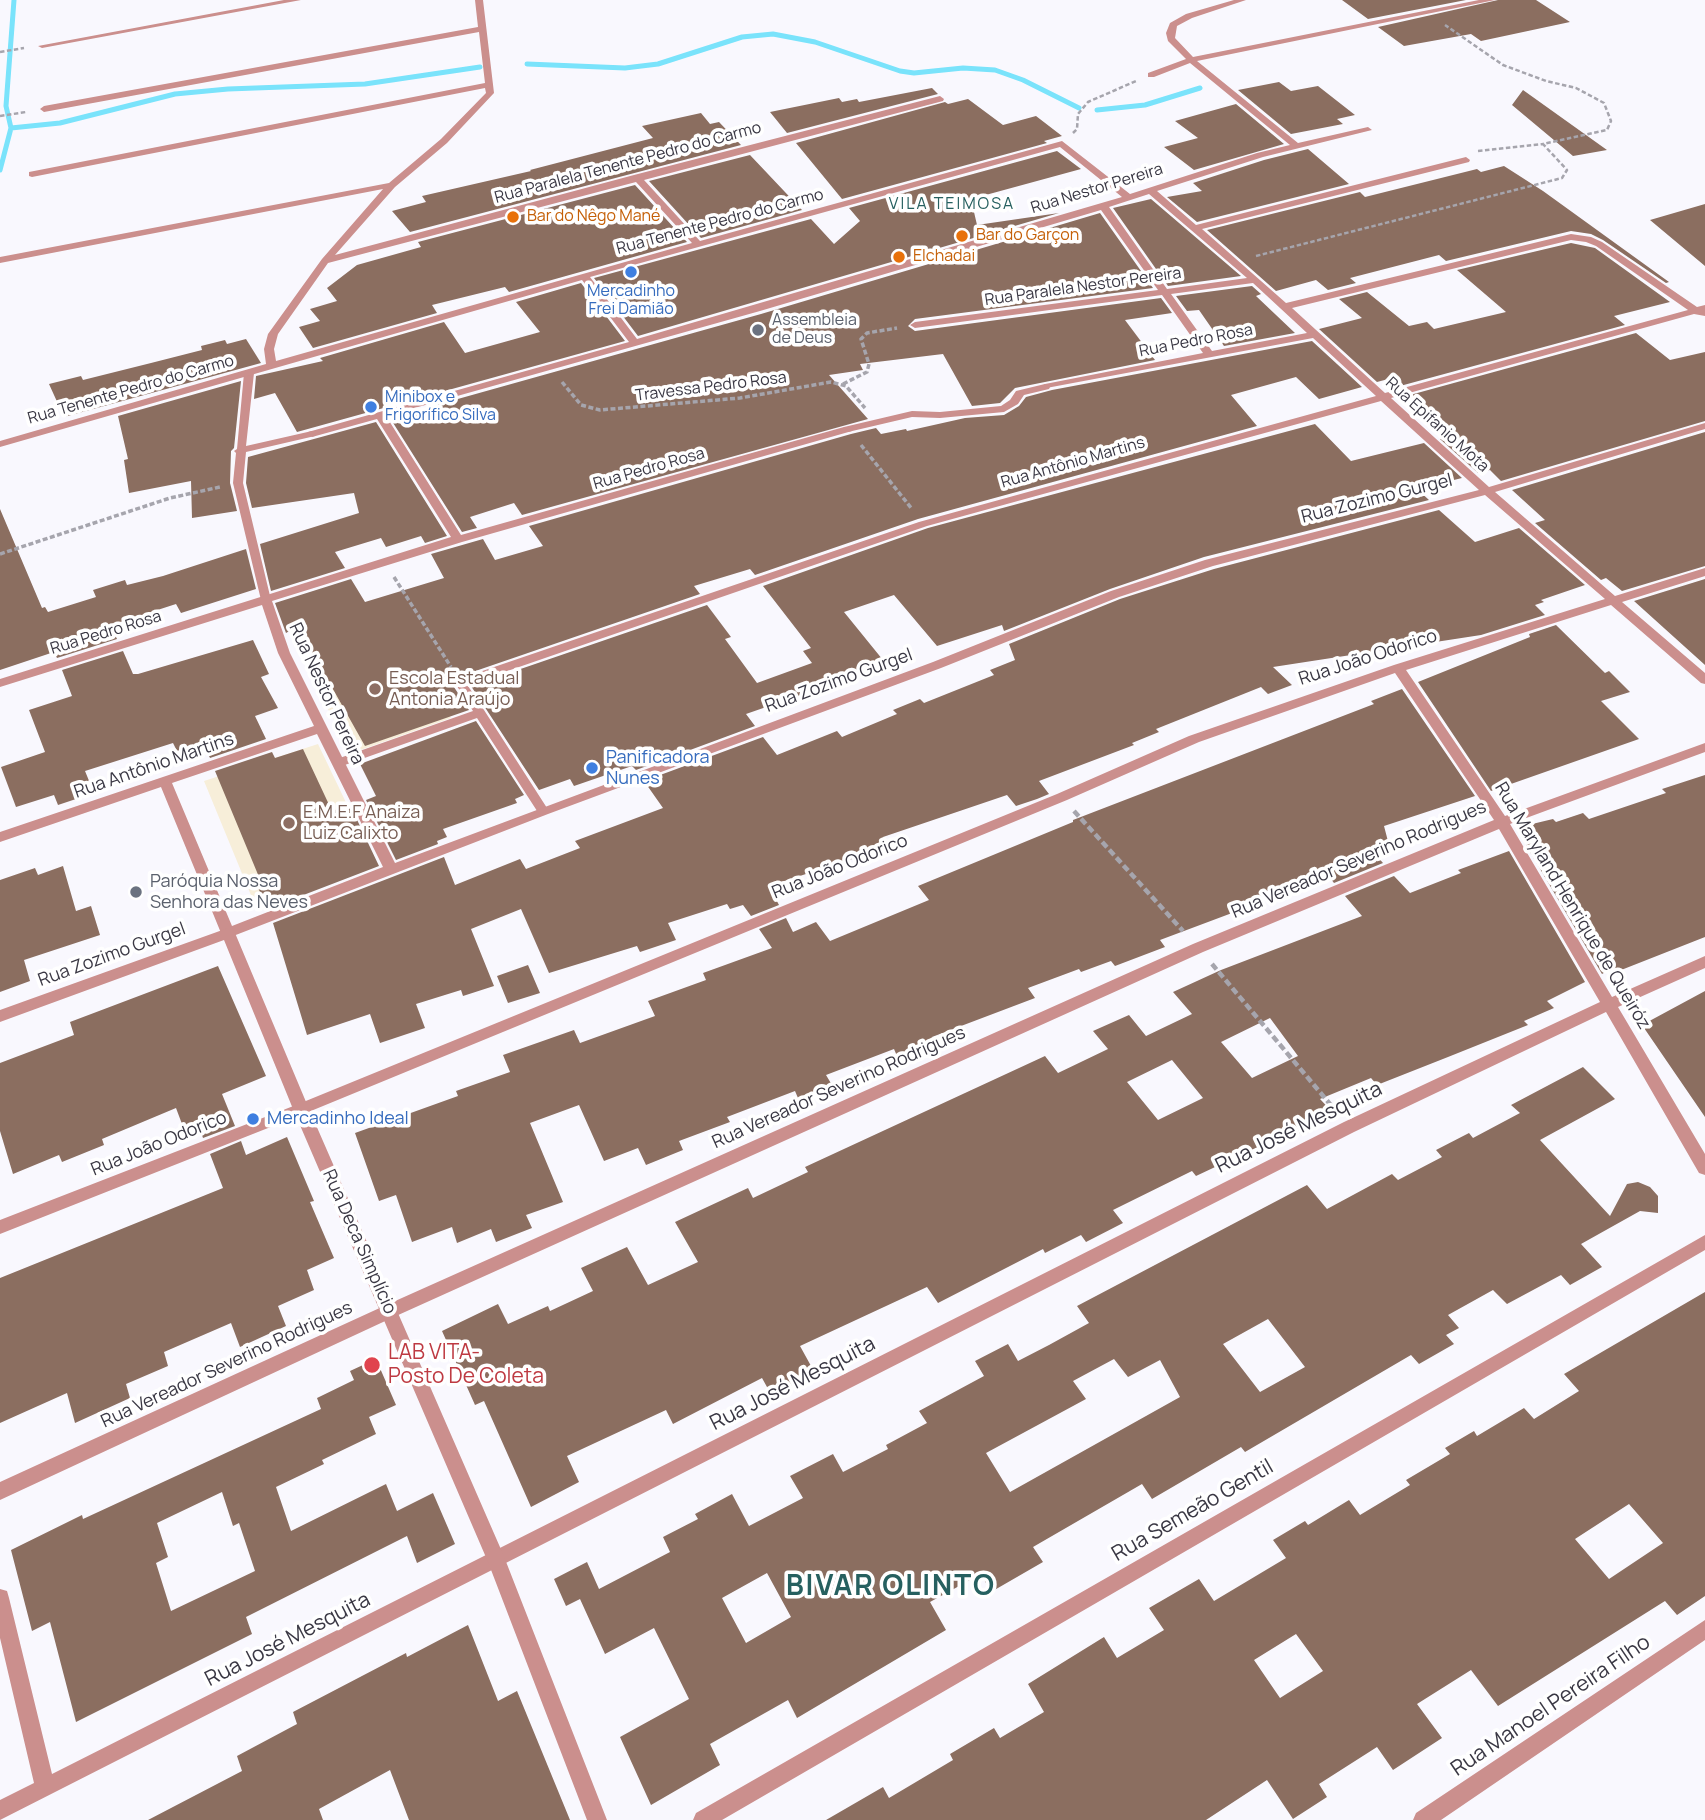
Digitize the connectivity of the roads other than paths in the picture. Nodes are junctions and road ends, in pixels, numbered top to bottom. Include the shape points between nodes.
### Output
1 (298, 0) edge
2 (479, 0) edge
3 (1242, 0) edge
4 (1492, 0) edge
5 (482, 29) junction
6 (42, 46) dead end
7 (1191, 60) junction
8 (1151, 75) road end
9 (490, 85) junction
10 (940, 99) dead end
11 (44, 108) road end
12 (1368, 130) dead end
13 (1295, 145) junction
14 (1466, 160) road end
15 (32, 174) dead end
16 (637, 177) junction
17 (392, 185) junction
18 (1151, 191) junction
19 (1129, 198) junction
20 (1103, 206) junction
21 (1196, 228) junction
22 (698, 244) junction
23 (0, 260) edge
24 (325, 261) junction
25 (584, 276) junction
26 (1255, 280) junction
27 (1167, 292) junction
28 (1283, 307) junction
29 (1702, 312) edge
30 (915, 325) road end
31 (1313, 335) junction
32 (635, 343) junction
33 (1209, 354) junction
34 (271, 366) junction
35 (249, 373) junction
36 (1383, 397) junction
37 (380, 415) junction
38 (1705, 426) edge
39 (313, 435) joint
40 (0, 444) edge
41 (239, 451) junction
42 (1487, 491) junction
43 (458, 539) junction
44 (1705, 572) edge
45 (266, 600) junction
46 (1613, 601) junction
47 (1398, 668) junction
48 (1705, 680) edge
49 (0, 683) edge
50 (460, 683) joint
51 (480, 713) junction
52 (320, 728) junction
53 (1705, 747) edge
54 (338, 763) junction
55 (165, 781) junction
56 (543, 811) junction
57 (1502, 822) junction
58 (0, 837) edge
59 (392, 871) junction
60 (228, 933) junction
61 (1705, 962) edge
62 (1610, 1004) junction
63 (0, 1016) edge
64 (300, 1109) junction
65 (1705, 1168) edge
66 (0, 1227) edge
67 (1705, 1242) edge
68 (390, 1311) junction
69 (0, 1491) edge
70 (497, 1560) junction
71 (0, 1598) edge
72 (1705, 1629) edge
73 (45, 1788) junction
74 (0, 1811) edge
75 (597, 1820) edge
76 (703, 1820) edge
77 (1423, 1820) edge

1 - 6 street
2 - 5 street
3 - 7 street via 1173,25 1171,39
4 - 7 street
5 - 9 street
5 - 11 street
7 - 8 street
7 - 13 street
9 - 15 street
9 - 17 street via 485,100
10 - 16 street, Rua Paralela Tenente Pedro do Carmo
12 - 13 street, Rua Nestor Pereira
13 - 18 street, Rua Nestor Pereira
14 - 21 street
16 - 22 street
16 - 24 street, Rua Paralela Tenente Pedro do Carmo
17 - 23 street
17 - 24 street
18 - 19 street, Rua Nestor Pereira
18 - 21 street, Rua Epifanio Mota
19 - 20 street, Rua Nestor Pereira
19 - 22 street, Rua Tenente Pedro do Carmo via 1062,144
20 - 27 street
20 - 32 street, Rua Nestor Pereira
21 - 26 street, Rua Epifanio Mota
22 - 25 street, Rua Tenente Pedro do Carmo
24 - 34 street via 272,334
25 - 32 street
25 - 34 street, Rua Tenente Pedro do Carmo
26 - 27 street, Rua Paralela Nestor Pereira
26 - 28 street, Rua Epifanio Mota
27 - 30 street, Rua Paralela Nestor Pereira
27 - 33 street
28 - 29 street via 1579,238 1599,244
28 - 31 street, Rua Epifanio Mota
29 - 36 street, Rua Antônio Martins
31 - 33 street, Rua Pedro Rosa
31 - 36 street, Rua Epifanio Mota
32 - 37 street, Rua Nestor Pereira
33 - 43 street, Rua Pedro Rosa via 1020,393 1004,409 912,414 877,421
34 - 35 street, Rua Tenente Pedro do Carmo
35 - 40 street, Rua Tenente Pedro do Carmo
35 - 41 lane, Rua Nestor Pereira
36 - 42 street, Rua Epifanio Mota
36 - 50 street, Rua Antônio Martins via 923,524
37 - 39 street, Rua Nestor Pereira
37 - 43 street
38 - 42 street, Rua Zozimo Gurgel
39 - 41 lane, Rua Nestor Pereira
41 - 45 lane, Rua Nestor Pereira via 238,483
42 - 46 street, Rua Epifanio Mota
42 - 56 street, Rua Zozimo Gurgel via 1256,550 1115,594
43 - 45 street, Rua Pedro Rosa
44 - 46 street, Rua João Odorico
45 - 49 street, Rua Pedro Rosa
45 - 52 street, Rua Nestor Pereira via 284,653
46 - 47 street, Rua João Odorico
46 - 48 street, Rua Epifanio Mota
47 - 57 street, Rua Maryland Henrique de Queiróz
47 - 64 street, Rua João Odorico via 1194,739
50 - 51 lane
51 - 54 lane
51 - 56 lane
52 - 54 street, Rua Nestor Pereira
52 - 55 street, Rua Antônio Martins
53 - 57 street, Rua Vereador Severino Rodrigues
54 - 59 street, Rua Nestor Pereira
55 - 58 street, Rua Antônio Martins
55 - 60 street, Rua Deca Simplício
56 - 59 street, Rua Zozimo Gurgel
57 - 62 street, Rua Maryland Henrique de Queiróz
57 - 68 street, Rua Vereador Severino Rodrigues via 1198,948
59 - 60 street, Rua Zozimo Gurgel
60 - 63 street, Rua Zozimo Gurgel
60 - 64 street, Rua Deca Simplício
61 - 62 street, Rua José Mesquita
62 - 65 street, Rua Maryland Henrique de Queiróz
62 - 70 street, Rua José Mesquita via 1349,1127
64 - 66 street, Rua João Odorico
64 - 68 street, Rua Deca Simplício
67 - 76 street, Rua Semeão Gentil
68 - 69 street, Rua Vereador Severino Rodrigues
68 - 70 street, Rua Deca Simplício
70 - 73 street, Rua José Mesquita
70 - 75 street, Rua Deca Simplício
71 - 73 street
72 - 77 street, Rua Manoel Pereira Filho
73 - 74 street, Rua José Mesquita

